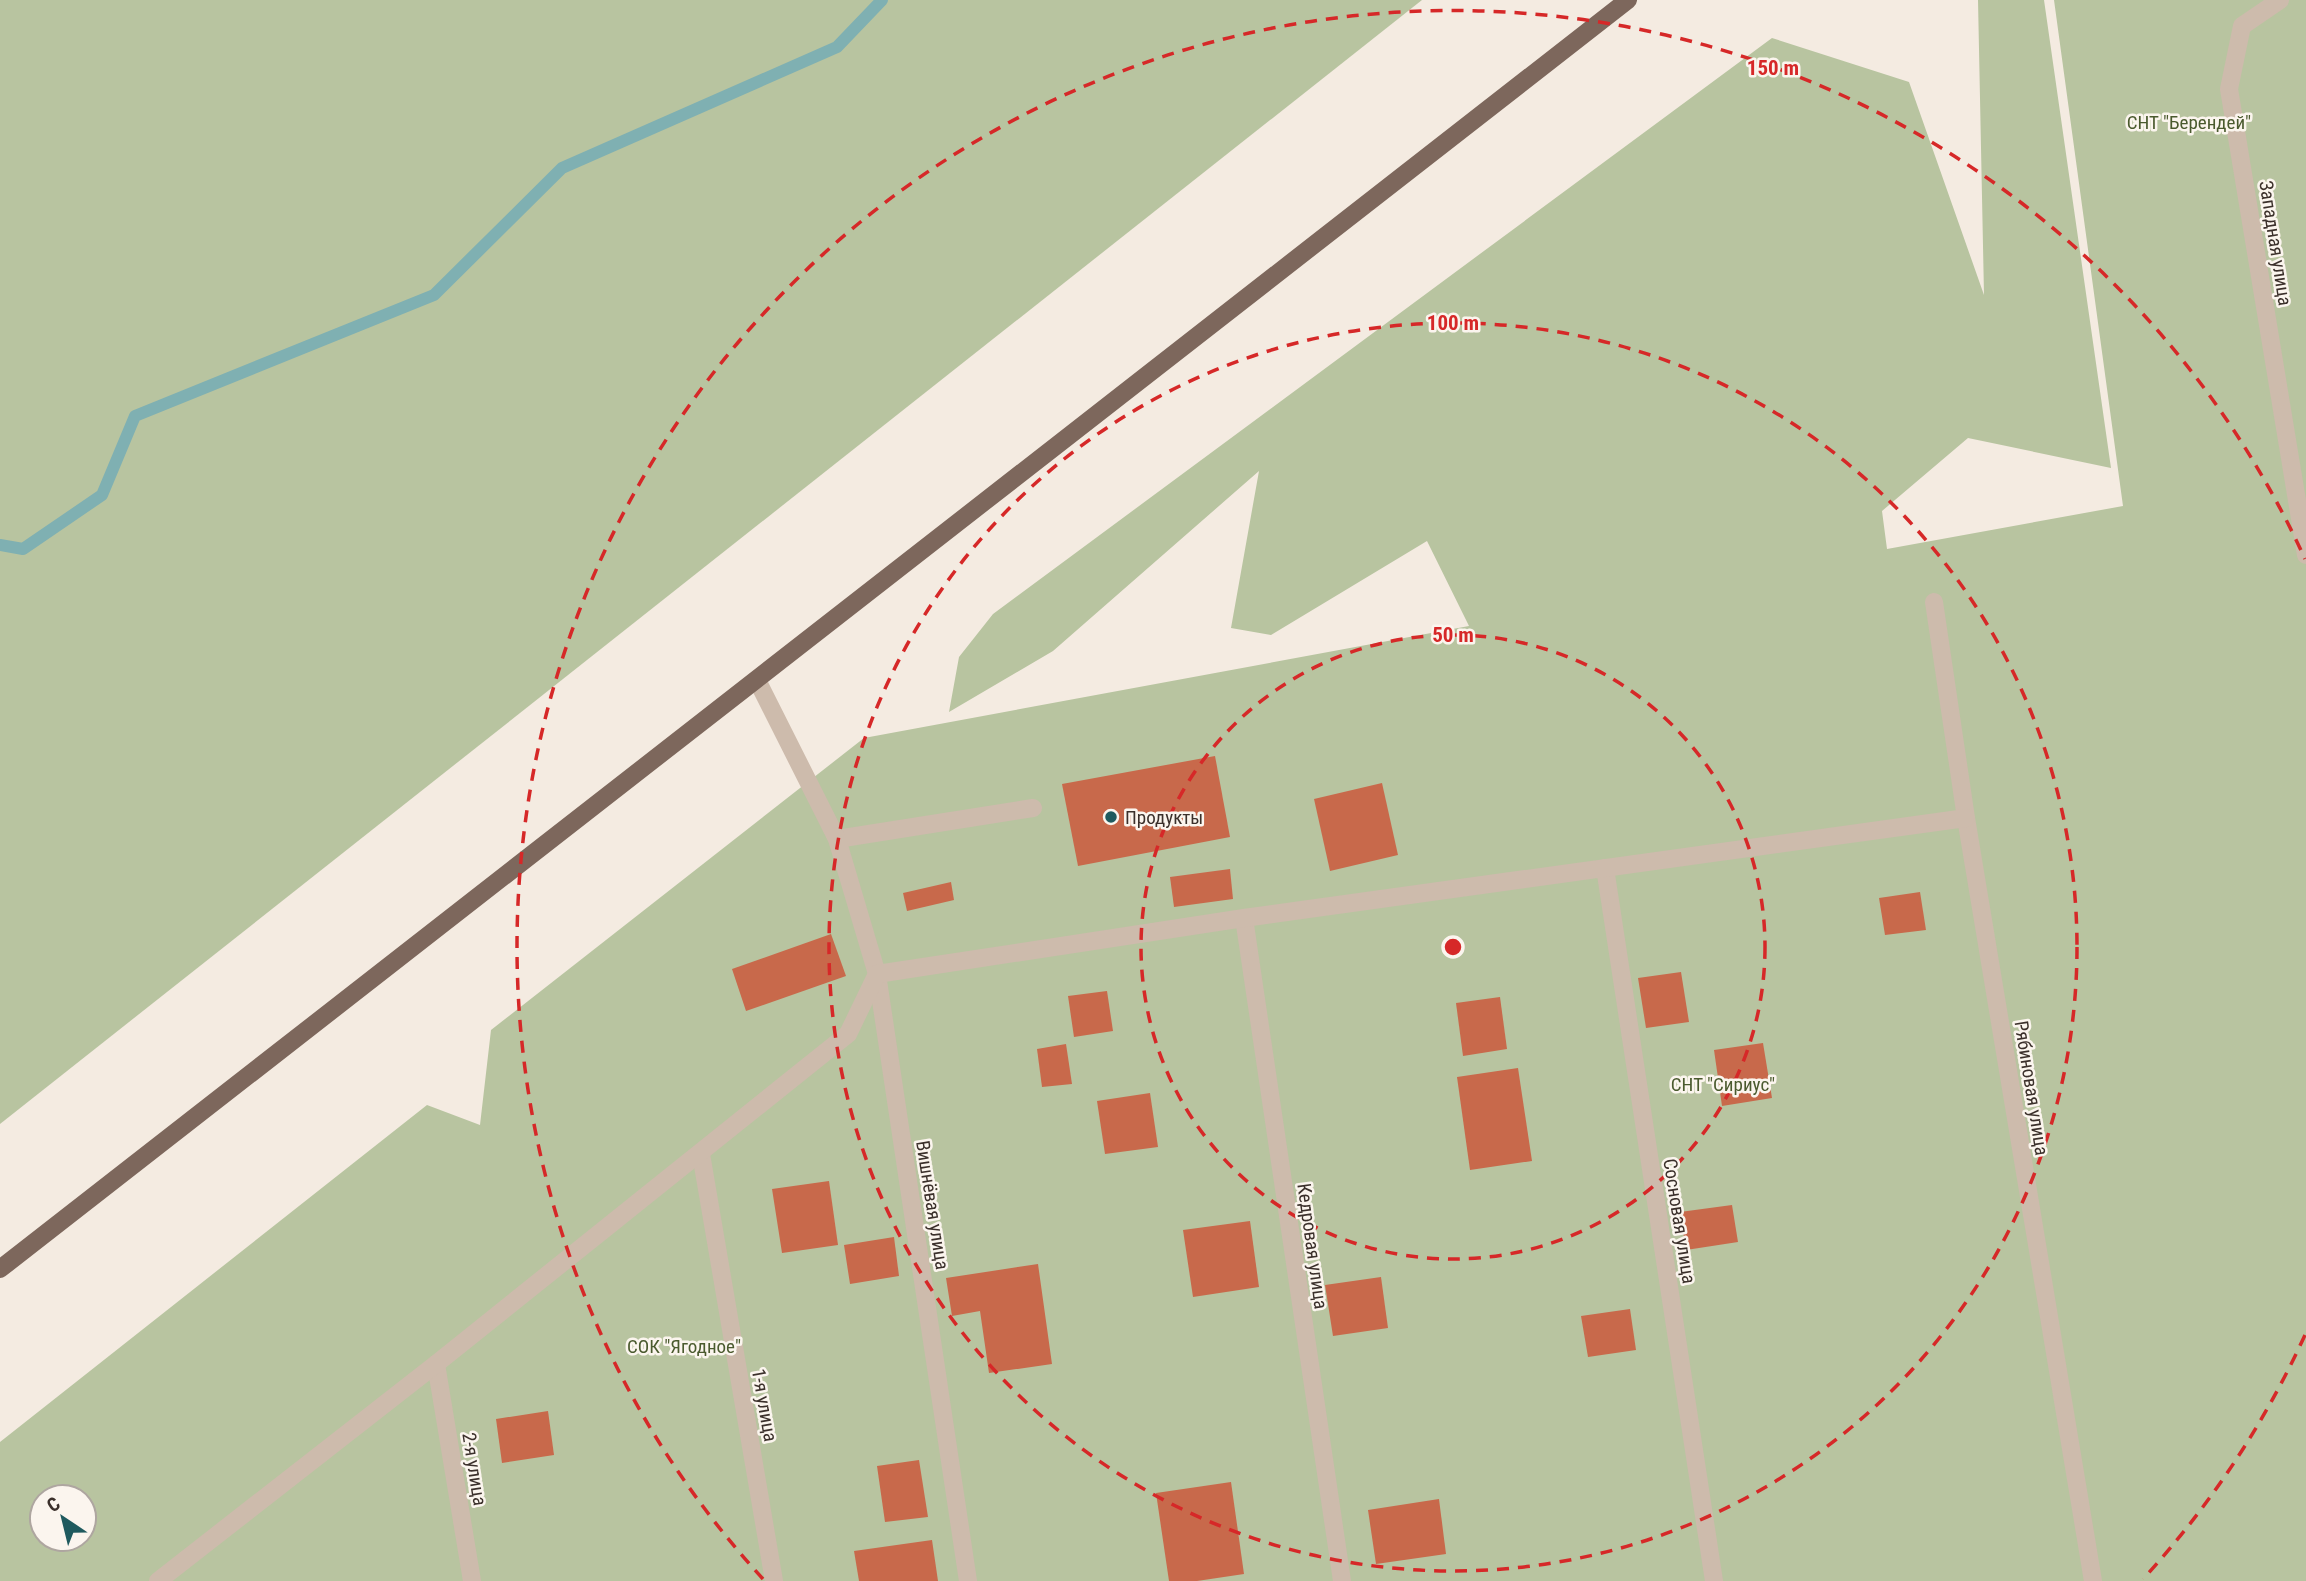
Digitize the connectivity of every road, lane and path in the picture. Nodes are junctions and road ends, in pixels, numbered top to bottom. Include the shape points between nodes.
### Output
1 (1628, 0) edge
2 (2280, 0) edge
3 (2306, 555) edge
4 (1934, 602) dead end
5 (757, 680) junction
6 (1033, 808) dead end
7 (1966, 818) junction
8 (837, 839) junction
9 (1605, 868) junction
10 (1244, 918) junction
11 (877, 974) junction
12 (701, 1154) junction
13 (0, 1269) edge
14 (436, 1364) junction
15 (167, 1578) edge
16 (472, 1581) edge
17 (774, 1581) edge
18 (968, 1581) edge
19 (1342, 1581) edge
20 (1714, 1581) edge
21 (2093, 1581) edge

1 - 5 main road
2 - 3 street, Западная улица via 2242,26 2229,89
4 - 7 street, Рябиновая улица
5 - 8 street, Вишнёвая улица
5 - 13 main road
6 - 8 street
7 - 9 street
7 - 21 street, Рябиновая улица
8 - 11 street, Вишнёвая улица
9 - 10 street
9 - 20 street, Сосновая улица
10 - 11 street
10 - 19 street, Кедровая улица
11 - 12 street via 848,1034
11 - 18 street, Вишнёвая улица
12 - 14 street
12 - 17 street, 1-я улица
14 - 15 street
14 - 16 street, 2-я улица

